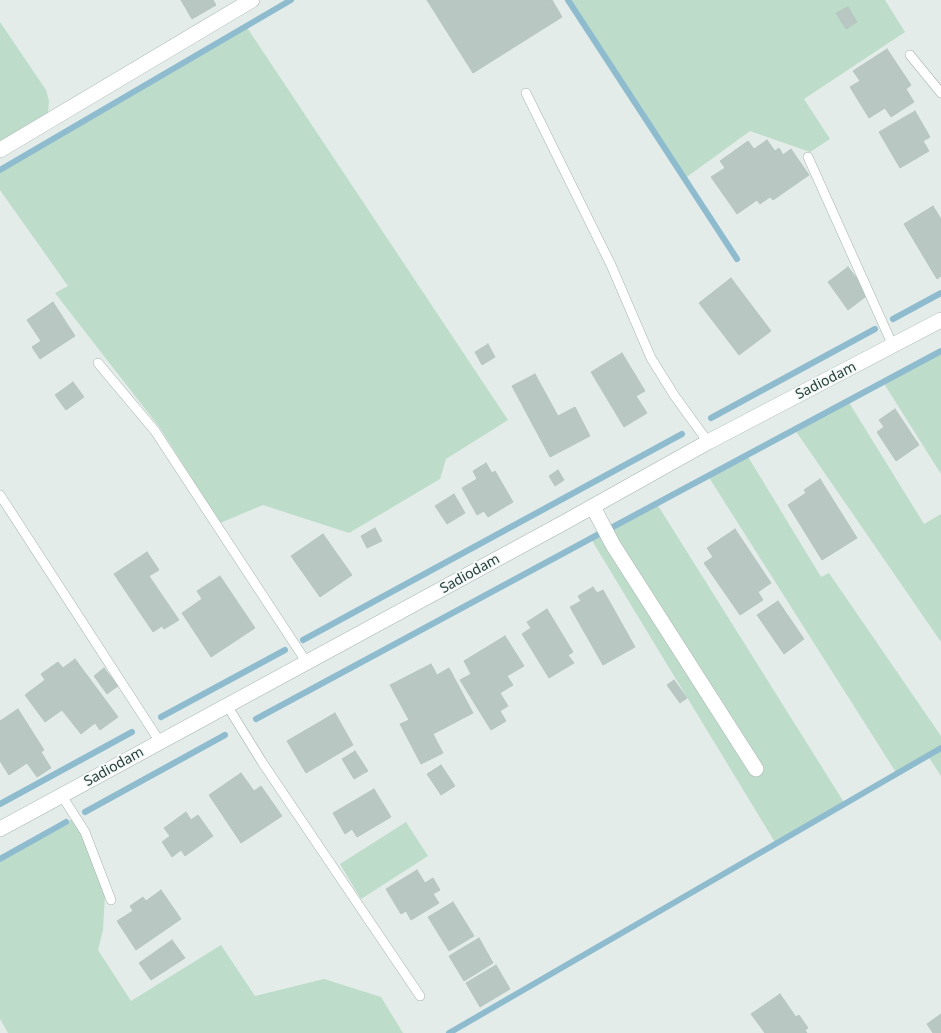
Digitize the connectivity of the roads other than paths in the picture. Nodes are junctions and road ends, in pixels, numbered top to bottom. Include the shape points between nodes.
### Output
1 (252, 0) edge
2 (910, 55) dead end
3 (941, 93) edge
4 (526, 94) dead end
5 (0, 150) edge
6 (808, 157) dead end
7 (941, 320) edge
8 (893, 346) junction
9 (98, 363) dead end
10 (708, 442) junction
11 (0, 495) edge
12 (592, 507) junction
13 (307, 663) junction
14 (228, 707) junction
15 (160, 742) junction
16 (756, 769) dead end
17 (62, 796) junction
18 (0, 830) edge
19 (111, 900) dead end
20 (420, 996) dead end

1 - 5 street
2 - 3 lane
4 - 10 lane via 610,265 651,358
6 - 8 lane
7 - 8 street, Sadiodam
8 - 10 street, Sadiodam
9 - 13 lane via 155,431
10 - 12 street, Sadiodam
11 - 15 lane
12 - 13 street, Sadiodam
12 - 16 street
13 - 14 street, Sadiodam
14 - 15 street, Sadiodam
14 - 20 lane
15 - 17 street, Sadiodam
17 - 18 street, Sadiodam
17 - 19 lane via 85,832

